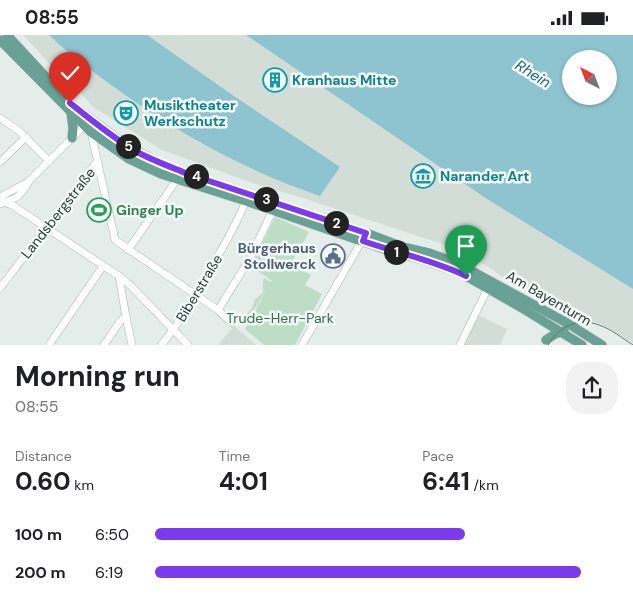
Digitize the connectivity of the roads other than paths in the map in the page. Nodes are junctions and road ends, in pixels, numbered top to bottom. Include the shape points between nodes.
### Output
1 (7, 35) edge
2 (0, 39) edge
3 (71, 113) junction
4 (0, 119) edge
5 (95, 122) junction
6 (87, 129) junction
7 (26, 137) junction
8 (72, 138) junction
9 (0, 161) edge
10 (49, 161) junction
11 (97, 162) junction
12 (174, 168) junction
13 (167, 175) junction
14 (178, 179) junction
15 (28, 182) junction
16 (0, 197) edge
17 (246, 201) junction
18 (3, 204) edge
19 (273, 210) junction
20 (46, 228) junction
21 (365, 237) junction
22 (128, 250) junction
23 (104, 266) junction
24 (120, 276) junction
25 (0, 288) edge
26 (488, 288) junction
27 (195, 295) junction
28 (507, 295) junction
29 (218, 310) junction
30 (126, 317) junction
31 (546, 317) junction
32 (232, 323) dead end
33 (173, 330) junction
34 (561, 332) junction
35 (585, 334) junction
36 (545, 342) edge
37 (49, 345) edge
38 (104, 345) edge
39 (132, 345) edge
40 (160, 345) edge
41 (188, 345) edge
42 (302, 345) edge
43 (460, 345) edge
44 (582, 345) edge
45 (602, 345) edge

1 - 5 main road via 70,103
2 - 3 main road
3 - 6 main road
3 - 8 main road
4 - 7 street
5 - 6 main road
5 - 12 main road via 135,151
6 - 8 street
6 - 11 street
6 - 13 main road via 129,159
7 - 9 street
7 - 10 street
8 - 10 street
10 - 15 street
11 - 20 street, Landsbergstraße
11 - 22 street via 115,240
12 - 13 main road
12 - 21 main road
13 - 14 main road
14 - 17 main road
14 - 22 street
15 - 16 street
15 - 18 street via 18,197
17 - 19 main road
17 - 27 street, Biberstraße via 237,223
18 - 20 street via 12,205
19 - 21 main road
19 - 29 street via 249,260
20 - 23 street
20 - 25 street, Landsbergstraße
21 - 26 main road, Am Bayenturm via 387,249 455,271
21 - 28 main road, Am Bayenturm via 449,260 481,276
21 - 42 street
22 - 27 street
23 - 24 street
23 - 37 street
24 - 30 street
24 - 33 street
26 - 28 main road, Am Bayenturm
26 - 43 street
27 - 29 street
27 - 33 street, Biberstraße
28 - 31 main road, Am Bayenturm
29 - 32 street
30 - 38 street
30 - 39 street
31 - 34 main road, Am Bayenturm
31 - 35 main road, Am Bayenturm
31 - 36 main road
33 - 40 street, Biberstraße
33 - 41 street
34 - 35 main road
34 - 36 main road
34 - 44 main road, Am Bayenturm
35 - 45 main road, Am Bayenturm

